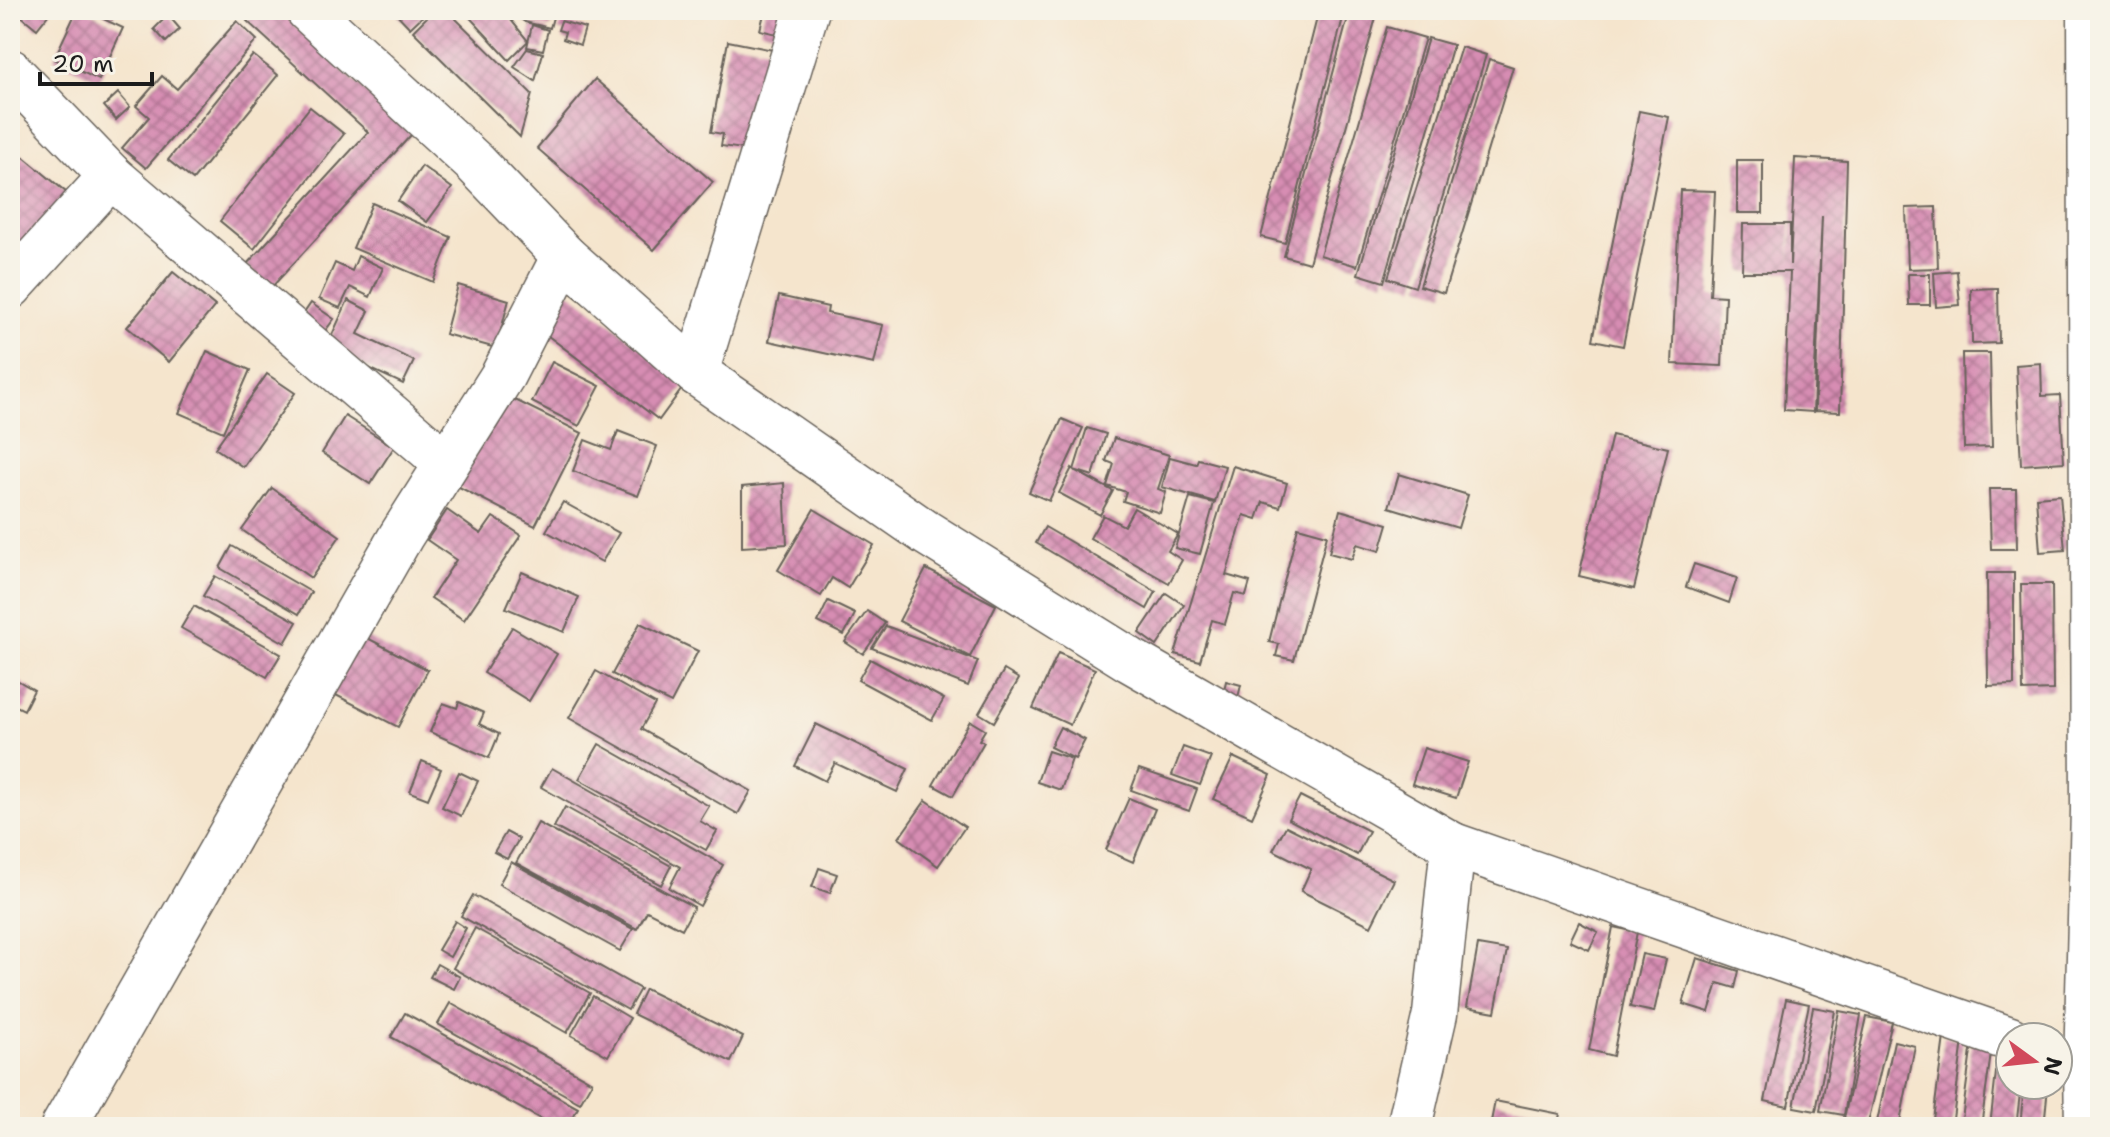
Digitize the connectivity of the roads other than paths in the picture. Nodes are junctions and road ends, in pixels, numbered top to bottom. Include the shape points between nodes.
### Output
1 (308, 10) edge
2 (807, 10) edge
3 (2090, 10) edge
4 (10, 71) edge
5 (111, 176) junction
6 (564, 256) junction
7 (10, 287) edge
8 (696, 373) junction
9 (446, 463) junction
10 (1453, 845) junction
11 (1994, 1033) edge
12 (2074, 1037) edge
13 (2074, 1070) edge
14 (63, 1127) edge
15 (1409, 1127) edge
16 (2087, 1127) edge

1 - 6 street via 475,163
2 - 8 street
3 - 12 street via 2093,810
4 - 5 street
5 - 7 street
5 - 9 street
6 - 8 street
6 - 9 street via 503,375
8 - 10 street via 925,532 1130,660
9 - 14 street
10 - 11 street
10 - 15 street via 1435,1014
13 - 16 street

